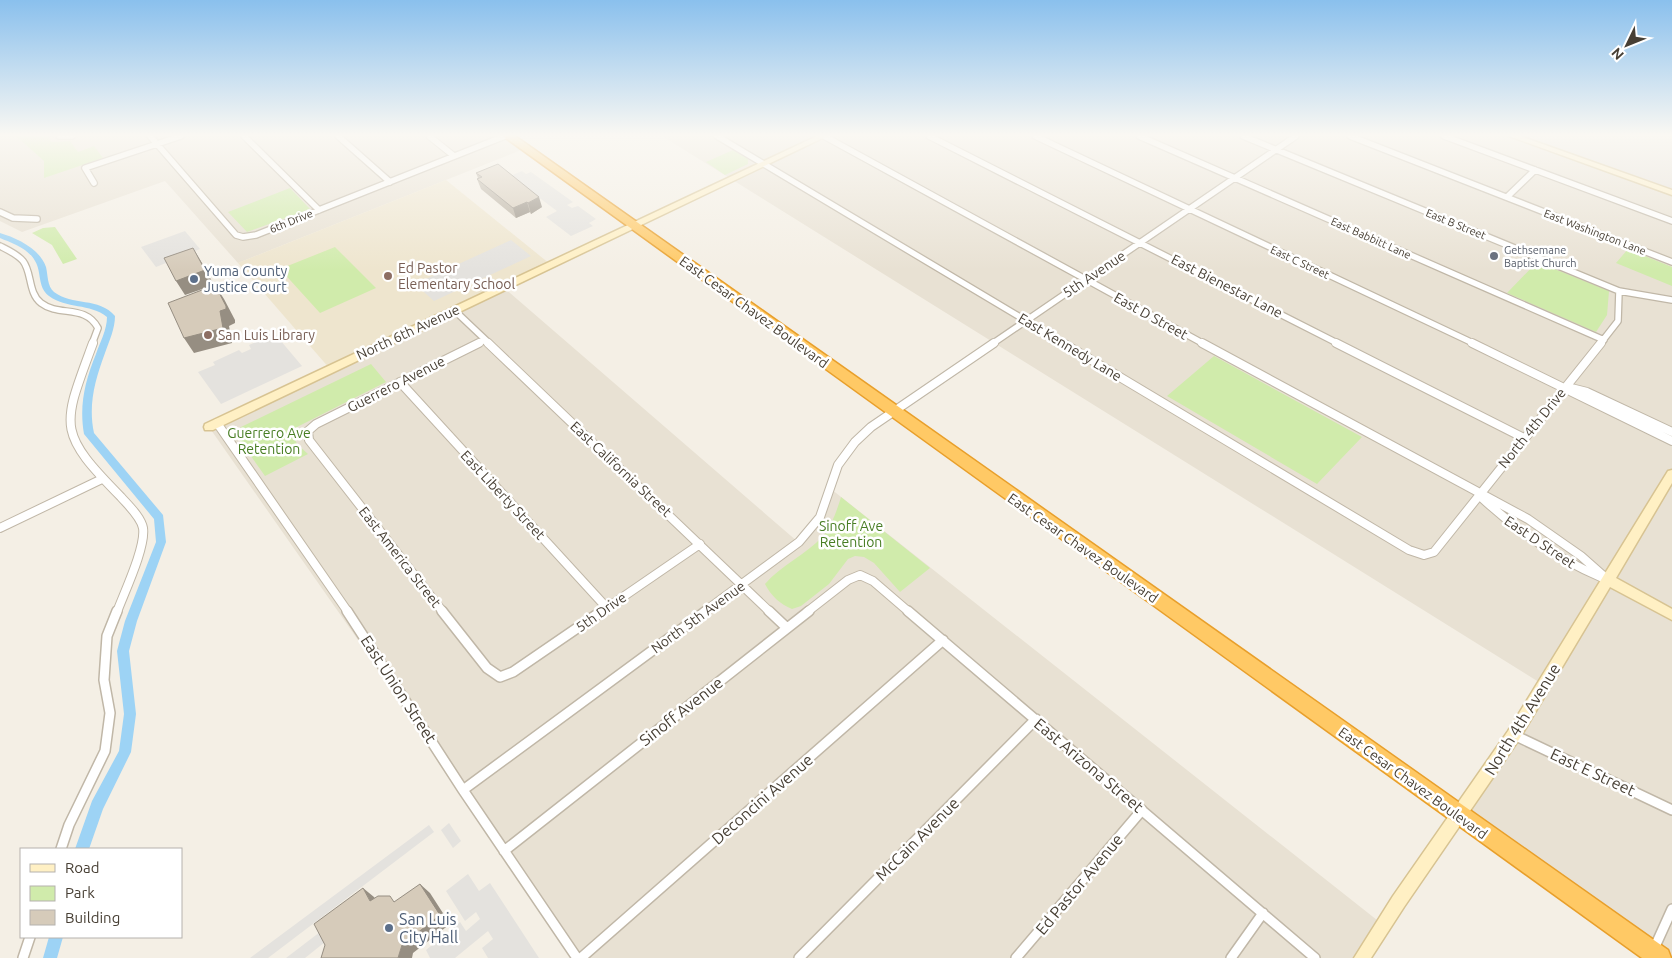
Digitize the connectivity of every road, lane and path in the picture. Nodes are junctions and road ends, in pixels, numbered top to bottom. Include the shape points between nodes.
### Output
1 (189, 181) edge
2 (289, 181) edge
3 (393, 181) edge
4 (569, 181) edge
5 (729, 181) edge
6 (792, 181) edge
7 (905, 181) edge
8 (1018, 181) edge
9 (1128, 181) edge
10 (1230, 181) edge
11 (1240, 181) edge
12 (1351, 181) edge
13 (1465, 181) edge
14 (1524, 181) edge
15 (1564, 181) edge
16 (1637, 181) edge
17 (390, 182) joint
18 (1672, 193) edge
19 (1507, 197) junction
20 (1188, 209) junction
21 (319, 210) junction
22 (0, 212) edge
23 (37, 218) dead end
24 (1672, 221) edge
25 (633, 226) junction
26 (1140, 242) junction
27 (0, 246) edge
28 (1672, 262) edge
29 (1085, 279) junction
30 (1619, 291) junction
31 (1672, 300) edge
32 (454, 310) junction
33 (1026, 321) junction
34 (485, 340) junction
35 (1604, 340) junction
36 (400, 382) junction
37 (1566, 387) junction
38 (893, 412) junction
39 (213, 425) joint
40 (308, 431) joint
41 (1672, 432) edge
42 (1524, 438) junction
43 (1672, 441) edge
44 (1672, 474) edge
45 (102, 479) junction
46 (1478, 494) junction
47 (0, 528) edge
48 (700, 544) junction
49 (1424, 555) joint
50 (860, 575) joint
51 (1607, 579) junction
52 (742, 585) junction
53 (607, 608) junction
54 (1672, 616) edge
55 (787, 628) junction
56 (942, 640) junction
57 (500, 677) joint
58 (1036, 719) junction
59 (1514, 735) junction
60 (463, 790) junction
61 (1142, 810) junction
62 (1672, 810) edge
63 (1460, 816) junction
64 (61, 848) edge
65 (504, 851) junction
66 (1672, 909) edge
67 (1263, 913) junction
68 (30, 938) edge
69 (1656, 955) edge
70 (23, 958) edge
71 (577, 958) edge
72 (581, 958) edge
73 (799, 958) edge
74 (1016, 958) edge
75 (1231, 958) edge
76 (1315, 958) edge
77 (1362, 958) edge

1 - 21 street, 6th Drive via 236,235 243,237
2 - 21 street
3 - 17 street, 6th Drive
4 - 25 highway, East Cesar Chavez Boulevard
5 - 25 street, North 6th Avenue
6 - 33 street, East Kennedy Lane
7 - 29 street, East D Street
8 - 26 street, East Bienestar Lane
9 - 20 street, East C Street
10 - 20 street, 5th Avenue
11 - 35 street, East Babbitt Lane
12 - 30 street, East B Street
13 - 19 street, East Washington Lane
14 - 19 street
15 - 24 street
16 - 18 street
17 - 21 street, 6th Drive
19 - 28 street, East Washington Lane
20 - 26 street, 5th Avenue
20 - 37 street, East C Street
22 - 23 street via 13,218
25 - 32 street, North 6th Avenue
25 - 38 highway, East Cesar Chavez Boulevard
26 - 29 street, 5th Avenue
26 - 42 street, East Bienestar Lane
27 - 45 street via 25,262 39,301 86,314 97,324 69,419 74,442
29 - 33 street, 5th Avenue
29 - 46 street, East D Street
30 - 31 street, East B Street
30 - 35 street, North 4th Drive via 1619,318
32 - 34 street, East California Street
32 - 39 street, North 6th Avenue
33 - 38 street, 5th Avenue
33 - 49 street, East Kennedy Lane via 1409,550
34 - 36 street, Guerrero Avenue
34 - 48 street, East California Street
35 - 37 street, North 4th Drive
36 - 40 street, Guerrero Avenue
36 - 53 street, East Liberty Street
37 - 41 street, East C Street via 1587,392
37 - 42 street, North 4th Drive
37 - 43 street, East C Street via 1584,399
38 - 52 street, North 5th Avenue via 859,437 842,459 821,518 811,530
38 - 63 highway, East Cesar Chavez Boulevard
39 - 60 street, East Union Street via 377,654
40 - 57 street, East America Street via 309,440 487,668
42 - 46 street, North 4th Drive
44 - 51 street, North 4th Avenue
45 - 47 street
45 - 64 street via 133,510 144,528 137,562 107,636 104,680 110,713 104,751
46 - 49 street, North 4th Drive via 1434,552
46 - 51 street, East D Street via 1494,511 1583,571
48 - 52 street, East California Street
48 - 53 street, 5th Drive
50 - 55 street, Sinoff Avenue via 848,580
50 - 56 street, East Arizona Street via 873,580
51 - 54 street, East D Street
51 - 59 street, North 4th Avenue
52 - 55 street, East California Street
52 - 60 street, North 5th Avenue
53 - 57 street, 5th Drive via 513,672
55 - 65 street, Sinoff Avenue
56 - 58 street, East Arizona Street
56 - 72 street, Deconcini Avenue
58 - 61 street, East Arizona Street
58 - 73 street, McCain Avenue
59 - 62 street, East E Street
59 - 63 street, North 4th Avenue
60 - 65 street, East Union Street
61 - 67 street, East Arizona Street
61 - 74 street, Ed Pastor Avenue
63 - 69 highway, East Cesar Chavez Boulevard
63 - 77 street, North 4th Avenue via 1382,924
65 - 71 street, East Union Street
66 - 69 street
67 - 75 street
67 - 76 street, East Arizona Street
68 - 70 street

